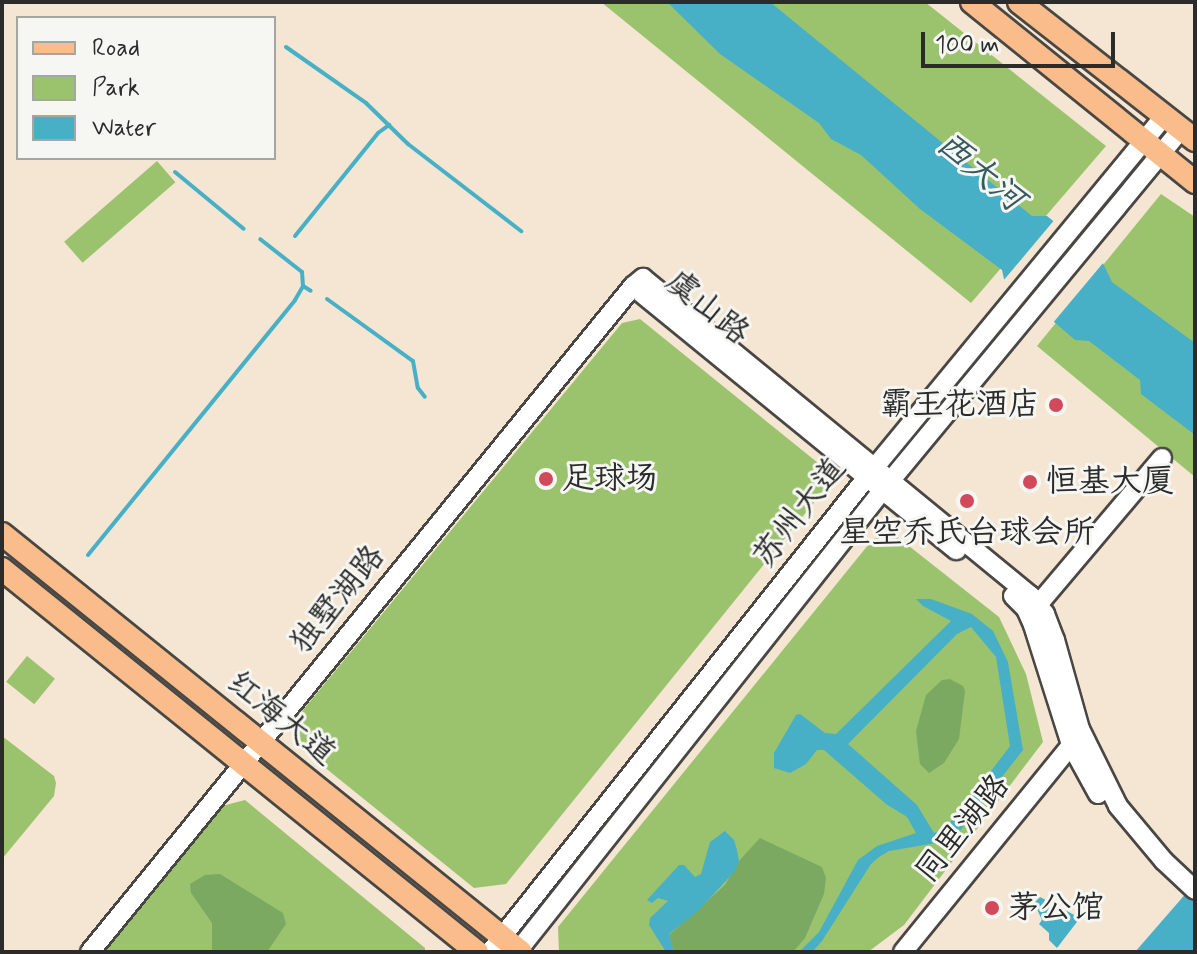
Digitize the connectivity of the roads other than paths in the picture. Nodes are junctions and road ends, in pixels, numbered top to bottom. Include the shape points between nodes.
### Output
1 (972, 2) edge
2 (1019, 2) edge
3 (1180, 129) edge
4 (1152, 148) junction
5 (1195, 182) edge
6 (633, 286) joint
7 (1162, 458) dead end
8 (870, 472) junction
9 (886, 486) junction
10 (2, 534) edge
11 (2, 569) edge
12 (1033, 610) junction
13 (260, 743) junction
14 (1071, 745) junction
15 (244, 763) junction
16 (1191, 893) edge
17 (510, 949) edge
18 (90, 952) edge
19 (477, 952) edge
20 (903, 952) edge

1 - 4 main road
2 - 3 main road
3 - 4 street, 苏州大道
4 - 5 main road
4 - 8 street, 苏州大道 via 1079,220
4 - 9 street, 苏州大道 via 1095,234
6 - 8 street, 虞山路
6 - 13 street, 独墅湖路
7 - 12 street
8 - 9 street, 虞山路
8 - 17 street, 苏州大道
9 - 12 street, 虞山路
9 - 17 street, 苏州大道
10 - 13 main road, 红海大道
11 - 15 main road, 红海大道
12 - 14 street, 虞山路
12 - 16 street, 虞山路 via 1055,640 1080,729 1101,774 1138,832
13 - 15 street, 独墅湖路
13 - 17 main road, 红海大道
14 - 16 street, 虞山路 via 1122,831 1151,865
14 - 20 street, 同里湖路
15 - 18 street, 独墅湖路
15 - 19 main road, 红海大道

